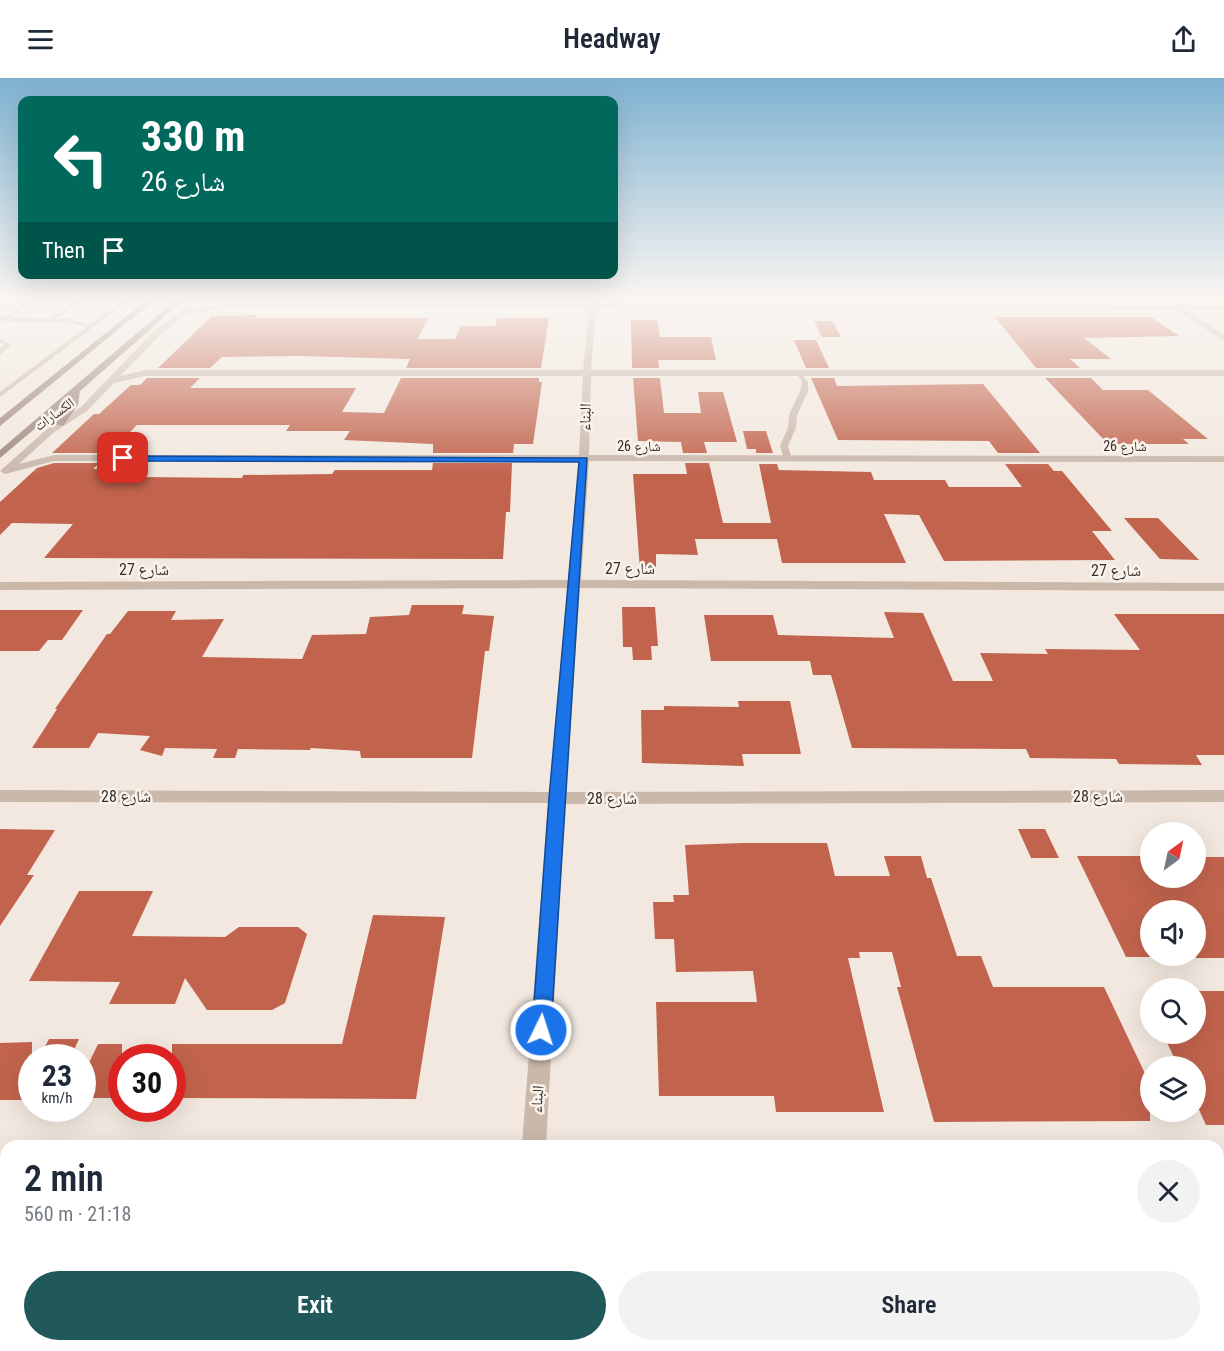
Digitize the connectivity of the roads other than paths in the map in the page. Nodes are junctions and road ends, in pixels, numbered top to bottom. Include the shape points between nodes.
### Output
1 (49, 357) edge
2 (81, 357) edge
3 (114, 357) edge
4 (133, 357) edge
5 (588, 357) edge
6 (126, 365) junction
7 (145, 372) junction
8 (587, 373) junction
9 (1224, 373) edge
10 (800, 374) junction
11 (111, 381) junction
12 (43, 388) junction
13 (78, 389) junction
14 (0, 395) edge
15 (0, 409) edge
16 (0, 423) edge
17 (60, 424) junction
18 (32, 447) junction
19 (0, 455) edge
20 (54, 458) junction
21 (788, 459) junction
22 (1224, 459) edge
23 (584, 460) junction
24 (2, 473) edge
25 (574, 584) junction
26 (0, 586) edge
27 (1224, 586) edge
28 (0, 796) edge
29 (1224, 796) edge
30 (557, 798) junction
31 (534, 1140) edge

1 - 14 lane
2 - 12 street
3 - 13 street
4 - 6 street, الكسارات
5 - 8 street, البناء
6 - 7 street
6 - 11 street, الكسارات
7 - 8 street
7 - 11 street
8 - 10 street
8 - 23 street, البناء
9 - 10 street
10 - 21 lane via 805,382 804,391 784,446
11 - 17 street, الكسارات via 84,409
12 - 15 street
12 - 16 street
13 - 17 street
13 - 19 street
17 - 18 street, الكسارات
18 - 20 street, شارع 26
18 - 24 street, الكسارات
20 - 23 street, شارع 26
20 - 24 street, شارع 26
21 - 22 street, شارع 26
21 - 23 street, شارع 26
23 - 25 street, البناء
25 - 26 street, شارع 27
25 - 27 street, شارع 27
25 - 30 street, البناء
28 - 30 street, شارع 28
29 - 30 street, شارع 28
30 - 31 street, البناء

